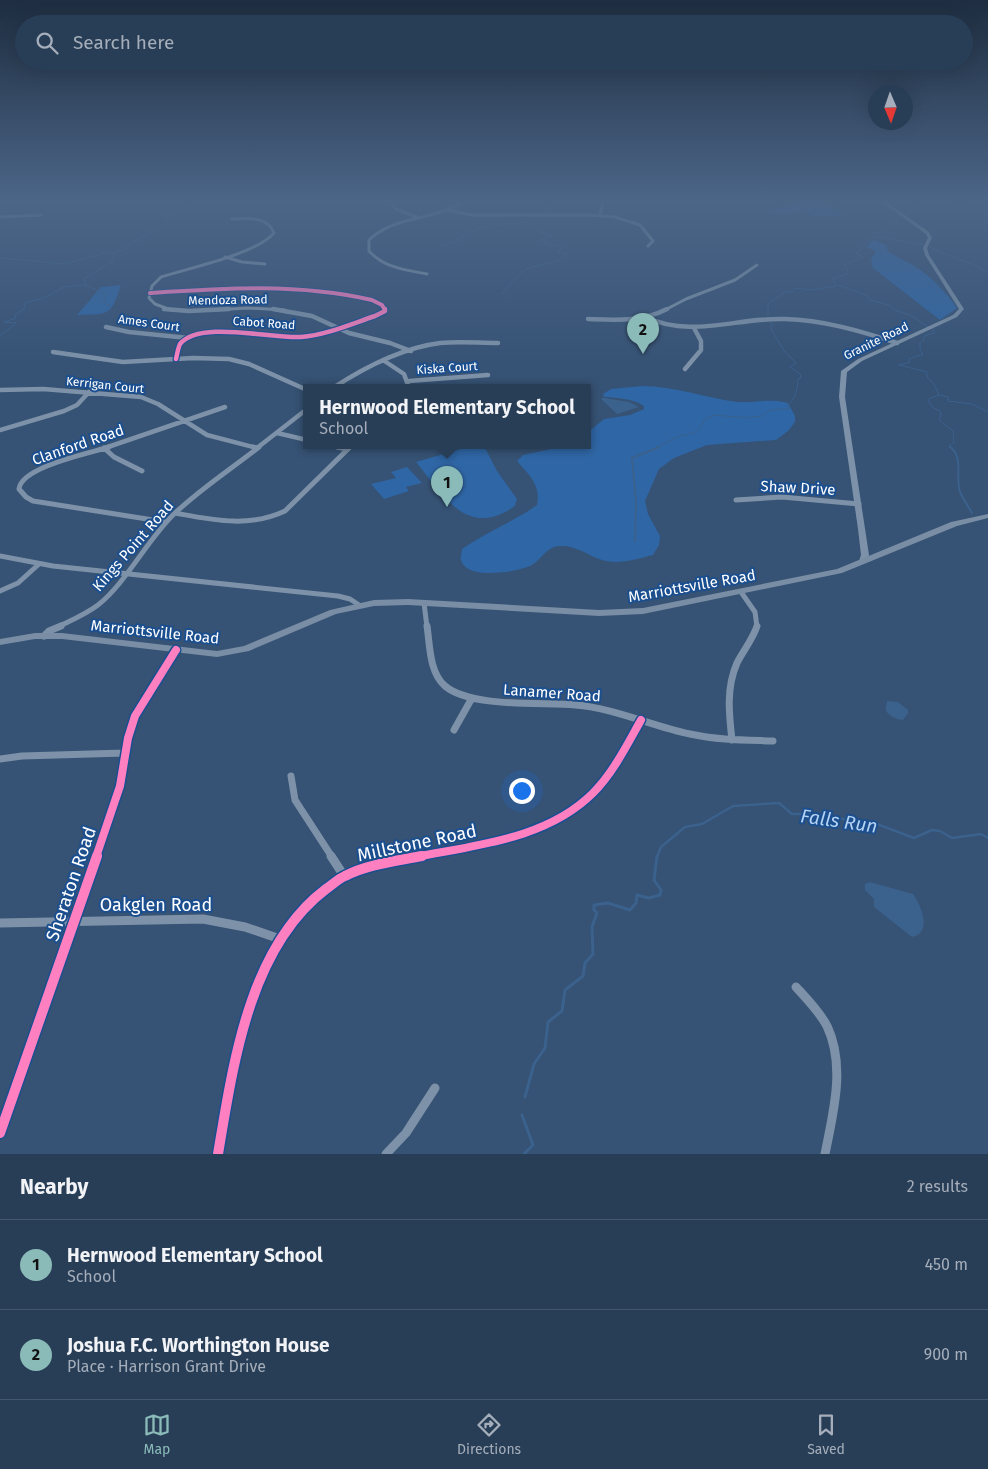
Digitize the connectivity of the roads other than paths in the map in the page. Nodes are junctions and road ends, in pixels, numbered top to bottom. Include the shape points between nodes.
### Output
1 (229, 256) edge
2 (375, 256) edge
3 (928, 256) edge
4 (226, 257) junction
5 (265, 264) dead end
6 (757, 265) dead end
7 (427, 274) dead end
8 (150, 293) junction
9 (646, 317) junction
10 (588, 319) dead end
11 (106, 327) dead end
12 (338, 327) junction
13 (694, 328) junction
14 (188, 338) junction
15 (498, 343) dead end
16 (897, 343) junction
17 (411, 351) junction
18 (53, 352) dead end
19 (176, 359) junction
20 (383, 360) junction
21 (685, 369) dead end
22 (488, 375) dead end
23 (409, 381) joint
24 (339, 384) edge
25 (303, 388) edge
26 (0, 390) edge
27 (89, 392) junction
28 (225, 407) dead end
29 (303, 412) edge
30 (186, 422) junction
31 (0, 430) edge
32 (277, 433) junction
33 (303, 439) edge
34 (104, 448) junction
35 (257, 448) junction
36 (348, 449) edge
37 (142, 471) dead end
38 (736, 500) dead end
39 (859, 504) junction
40 (175, 513) junction
41 (988, 516) edge
42 (166, 522) junction
43 (0, 556) edge
44 (863, 561) junction
45 (40, 564) junction
46 (125, 573) junction
47 (0, 591) edge
48 (741, 592) junction
49 (424, 603) junction
50 (359, 605) junction
51 (44, 636) junction
52 (0, 642) edge
53 (176, 650) junction
54 (472, 698) junction
55 (641, 720) junction
56 (454, 730) dead end
57 (732, 740) junction
58 (773, 741) dead end
59 (125, 753) junction
60 (0, 759) edge
61 (291, 776) dead end
62 (344, 876) junction
63 (73, 922) junction
64 (0, 923) edge
65 (280, 939) junction
66 (796, 987) dead end
67 (435, 1088) dead end
68 (0, 1131) edge
69 (218, 1154) edge
70 (386, 1154) edge
71 (825, 1154) edge

1 - 4 street
2 - 7 street via 385,263
3 - 16 street, Granite Road via 962,309 955,316
4 - 5 street
4 - 8 street via 161,277
6 - 9 street via 735,280
8 - 12 street, Mendoza Road via 153,304 175,310 278,309 313,316
8 - 12 street, Cabot Road via 267,286 318,290 378,302 385,308 381,314
9 - 10 street
9 - 13 street via 665,325
11 - 14 street, Ames Court
12 - 14 street, Cabot Road via 300,337 227,331
12 - 17 street, Mendoza Road
13 - 16 street via 754,320 799,320 850,328
13 - 21 street via 702,346
14 - 19 street via 177,348
15 - 17 street via 441,343
16 - 39 street, Granite Road via 852,364 842,375 844,412
17 - 20 street
18 - 19 street via 105,361
19 - 25 street via 218,358 242,362
20 - 23 street via 400,369
20 - 24 street
22 - 23 street, Kiska Court
26 - 27 street, Kerrigan Court
27 - 30 street, Kerrigan Court via 141,397
27 - 31 street via 64,411
28 - 30 street, Clanford Road
29 - 32 street, Kings Point Road
30 - 34 street, Clanford Road
30 - 35 street, Kerrigan Court via 207,435
32 - 33 street
32 - 35 street, Kings Point Road
34 - 37 street
34 - 42 street, Clanford Road via 36,470 22,480 19,492 33,501
35 - 40 street, Kings Point Road
36 - 40 street via 274,518 237,523
38 - 39 street, Shaw Drive via 782,497
39 - 44 street, Granite Road
40 - 42 street, Kings Point Road
41 - 44 main road, Marriottsville Road via 954,524
42 - 46 street, Kings Point Road
43 - 45 street, Marriottsville Road
44 - 48 main road, Marriottsville Road via 839,571
45 - 46 street, Marriottsville Road
45 - 47 street via 18,582
46 - 50 street, Marriottsville Road via 338,596
46 - 51 street, Kings Point Road via 99,604
48 - 49 main road, Marriottsville Road via 628,612
48 - 57 street via 758,620 731,683 728,708
49 - 50 main road, Marriottsville Road
49 - 54 street, Lanamer Road via 434,671 445,686
50 - 53 main road, Marriottsville Road via 323,615 241,650 211,654
51 - 52 main road, Marriottsville Road
51 - 53 main road, Marriottsville Road via 78,637
53 - 59 street, Sheraton Road via 135,716
54 - 55 street, Lanamer Road via 578,705
54 - 56 street
55 - 57 street, Lanamer Road via 689,734
55 - 62 street, Millstone Road via 603,782 564,816 510,838 395,860
57 - 58 street, Lanamer Road
59 - 60 street
59 - 63 street, Sheraton Road via 114,806
61 - 62 street via 300,811
62 - 65 street, Millstone Road via 308,904
63 - 64 street, Oakglen Road
63 - 65 street, Oakglen Road via 203,919 245,927
63 - 68 street, Sheraton Road
65 - 69 street, Millstone Road via 257,985 240,1035
66 - 71 street via 817,1009 833,1039 836,1052 838,1080
67 - 70 street via 406,1133

